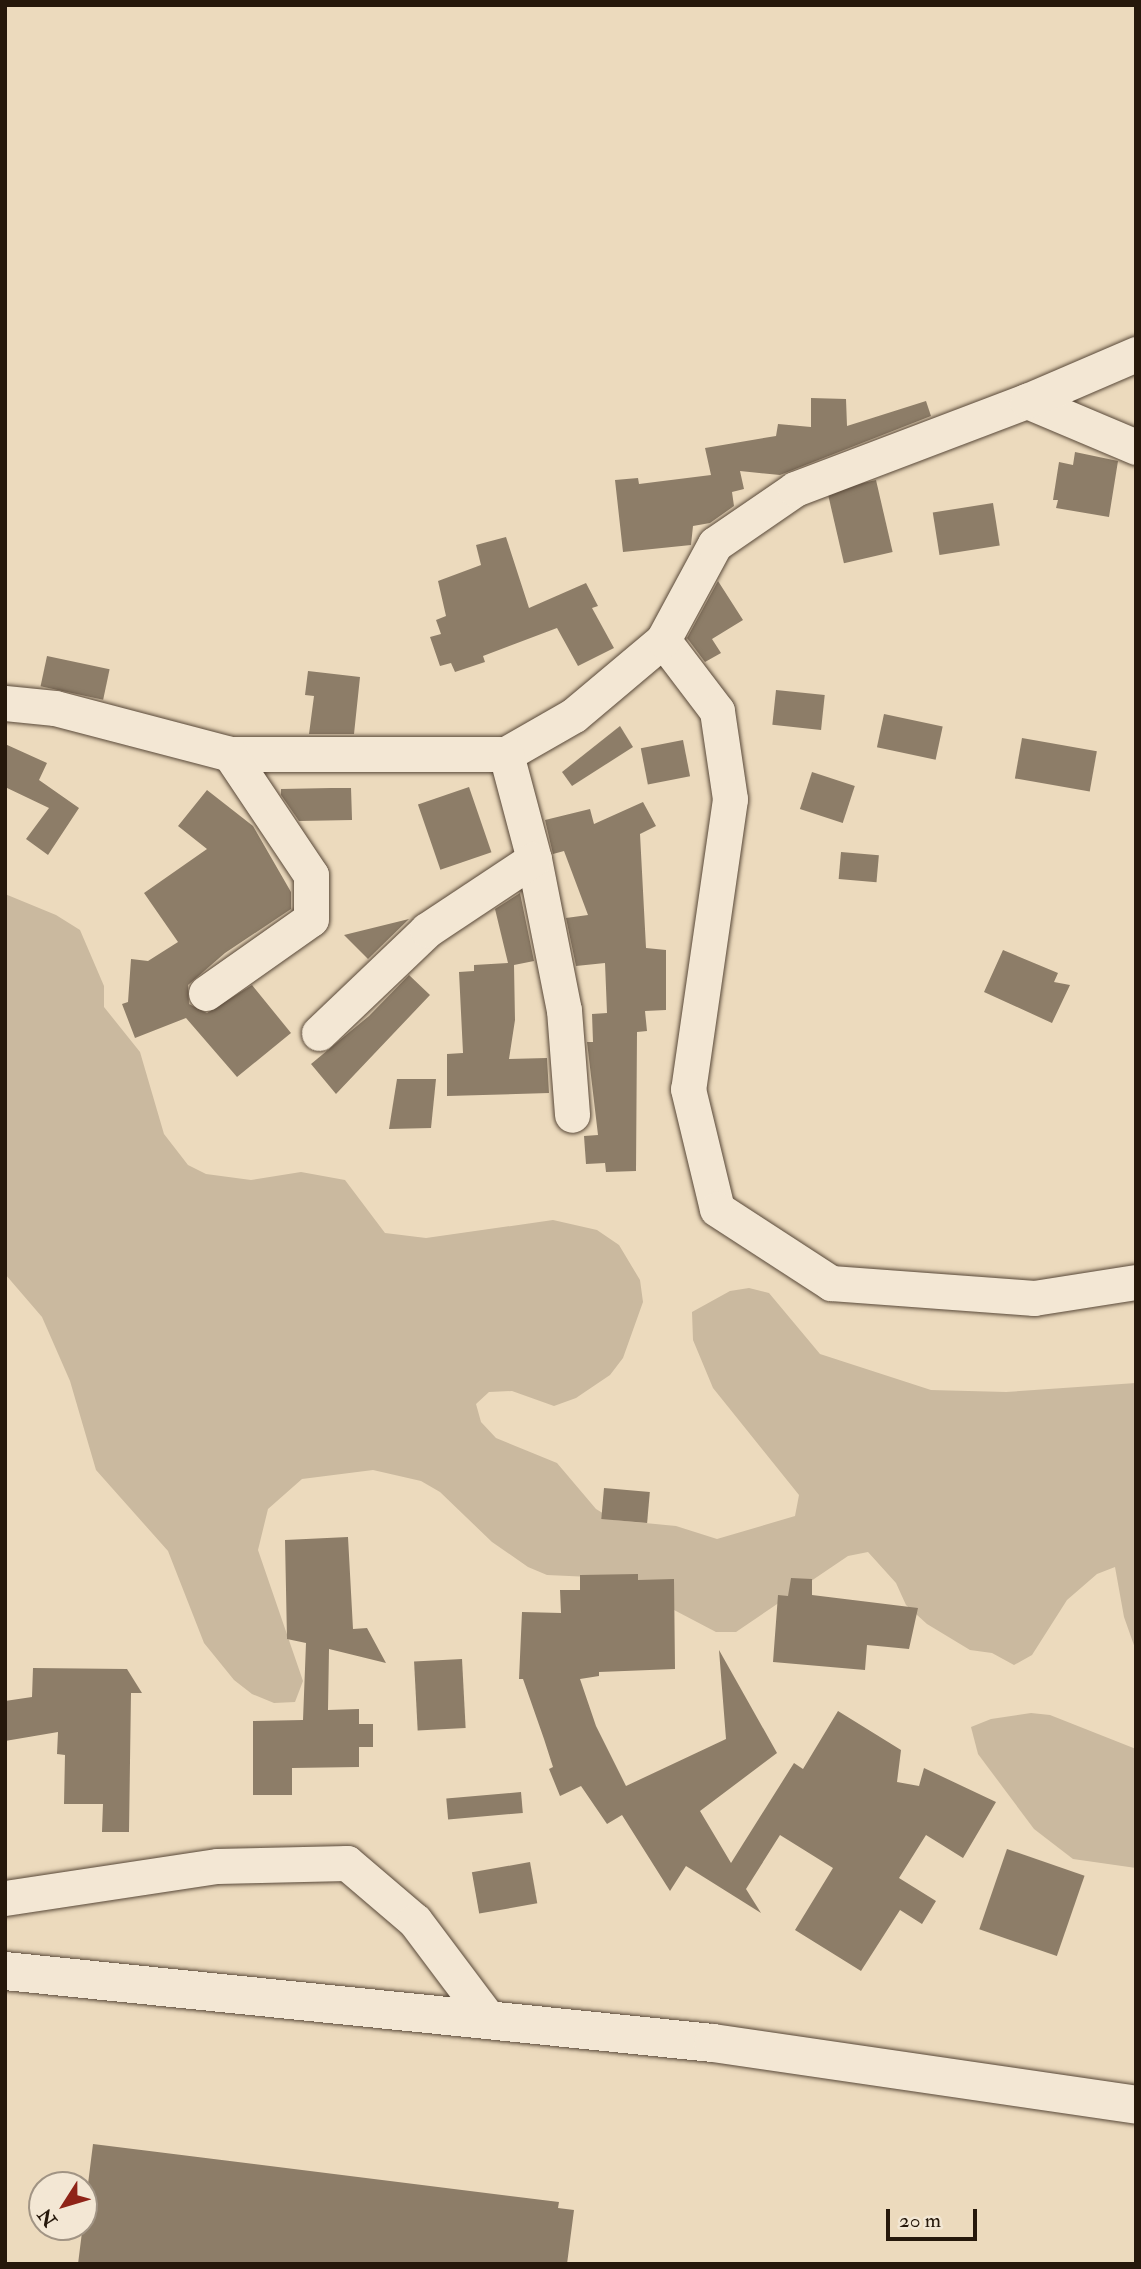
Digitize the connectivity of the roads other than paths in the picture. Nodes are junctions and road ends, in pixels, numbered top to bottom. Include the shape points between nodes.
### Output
1 (1136, 354) edge
2 (1027, 401) junction
3 (1136, 447) edge
4 (663, 640) junction
5 (5, 703) edge
6 (230, 754) junction
7 (506, 754) junction
8 (534, 859) junction
9 (206, 993) dead end
10 (319, 1033) dead end
11 (572, 1115) dead end
12 (1136, 1282) edge
13 (5, 1898) edge
14 (5, 1971) edge
15 (490, 2021) junction
16 (1136, 2105) edge

1 - 2 street
2 - 3 street
2 - 4 street via 795,489 715,544
4 - 7 street via 574,715
4 - 12 street via 717,711 730,799 688,1090 717,1209 831,1283 1034,1298
5 - 6 street via 55,708
6 - 7 street
6 - 9 street via 311,875 311,919
7 - 8 street
8 - 10 street via 427,930
8 - 11 street via 564,1010
13 - 15 street via 217,1866 347,1863 415,1921
14 - 15 main road
15 - 16 main road via 713,2043

